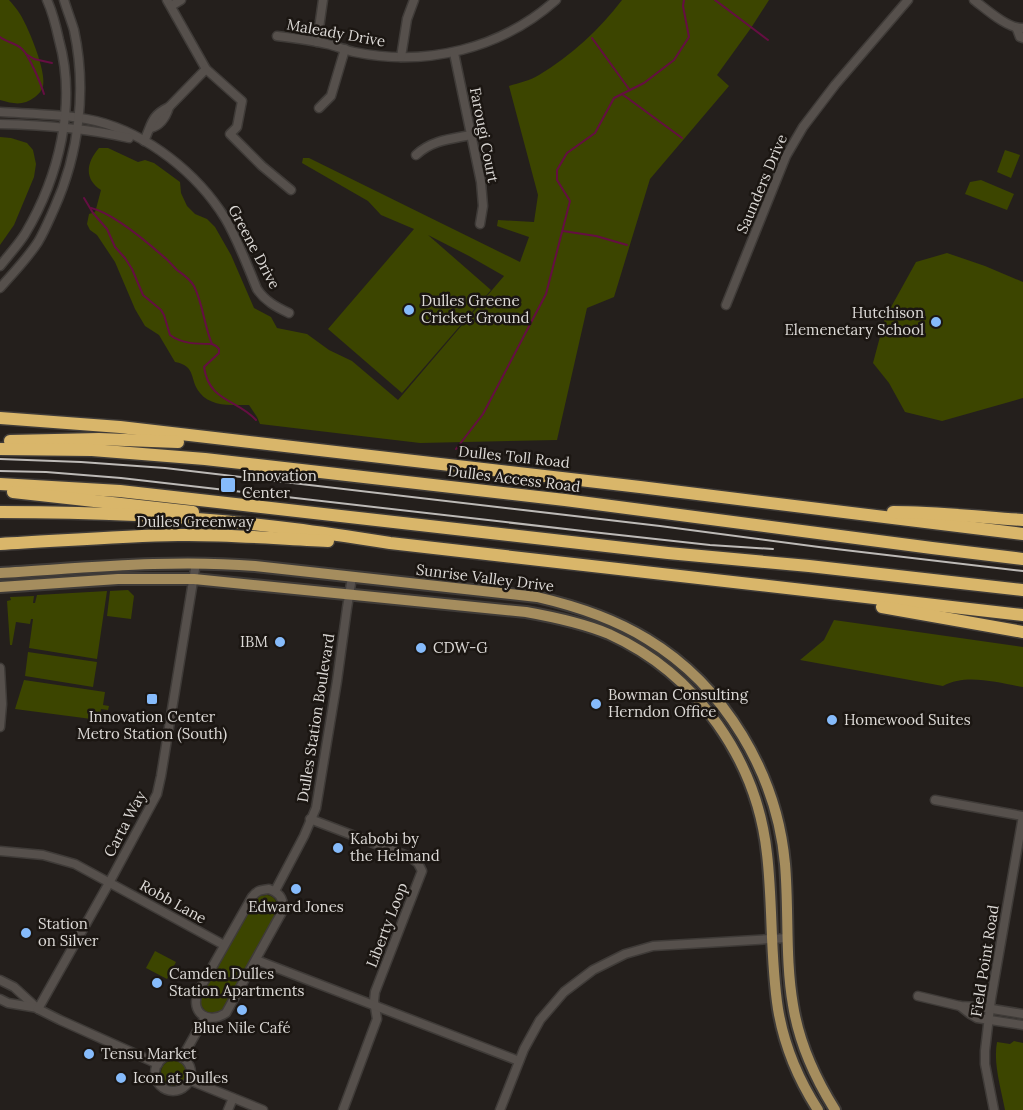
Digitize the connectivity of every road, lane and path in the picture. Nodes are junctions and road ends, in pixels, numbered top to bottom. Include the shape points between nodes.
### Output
1 (47, 0) edge
2 (64, 0) edge
3 (181, 0) edge
4 (323, 0) edge
5 (414, 0) edge
6 (556, 0) edge
7 (908, 0) edge
8 (975, 0) edge
9 (169, 3) edge
10 (1020, 29) edge
11 (277, 36) dead end
12 (1023, 38) edge
13 (316, 42) junction
14 (345, 49) junction
15 (454, 52) junction
16 (401, 57) junction
17 (206, 69) junction
18 (319, 108) dead end
19 (0, 112) edge
20 (64, 117) junction
21 (78, 118) junction
22 (0, 124) edge
23 (63, 127) junction
24 (77, 129) junction
25 (471, 135) junction
26 (144, 141) junction
27 (416, 155) dead end
28 (291, 190) dead end
29 (480, 224) dead end
30 (0, 266) edge
31 (0, 288) edge
32 (726, 305) dead end
33 (290, 313) dead end
34 (0, 418) edge
35 (0, 441) edge
36 (0, 449) edge
37 (373, 456) junction
38 (0, 484) edge
39 (0, 491) edge
40 (0, 512) edge
41 (849, 512) junction
42 (1023, 520) edge
43 (295, 529) junction
44 (1023, 534) edge
45 (390, 543) junction
46 (0, 544) edge
47 (1023, 559) edge
48 (196, 563) junction
49 (0, 573) edge
50 (352, 577) junction
51 (194, 579) junction
52 (0, 586) edge
53 (787, 588) junction
54 (1023, 590) edge
55 (350, 594) junction
56 (1023, 615) edge
57 (1023, 632) edge
58 (0, 668) edge
59 (0, 727) edge
60 (935, 800) dead end
61 (1023, 816) edge
62 (310, 819) junction
63 (0, 851) edge
64 (109, 883) junction
65 (275, 891) junction
66 (788, 938) junction
67 (773, 939) junction
68 (224, 945) junction
69 (256, 960) junction
70 (0, 980) edge
71 (918, 996) dead end
72 (0, 999) edge
73 (373, 1005) junction
74 (960, 1006) junction
75 (38, 1008) junction
76 (990, 1008) junction
77 (1023, 1014) edge
78 (205, 1017) junction
79 (989, 1020) junction
80 (1023, 1025) edge
81 (182, 1058) junction
82 (519, 1061) junction
83 (158, 1064) junction
84 (189, 1080) junction
85 (233, 1098) junction
86 (228, 1110) edge
87 (263, 1110) edge
88 (343, 1110) edge
89 (500, 1110) edge
90 (818, 1110) edge
91 (835, 1110) edge
92 (993, 1110) edge

1 - 20 street via 62,49
2 - 21 street via 78,54
3 - 9 street
4 - 13 street
5 - 16 street
6 - 15 street, Maleady Drive via 513,31
7 - 32 street, Saunders Drive via 835,85 794,141
8 - 10 street
9 - 17 street
10 - 12 street
11 - 13 street, Maleady Drive
13 - 14 street, Maleady Drive
14 - 16 street, Maleady Drive
14 - 18 street via 331,96
15 - 16 street, Maleady Drive
15 - 25 street, Farougi Court
17 - 26 street via 169,107
17 - 28 street via 242,101 237,127 230,134
19 - 20 street, Greene Drive
20 - 21 street, Greene Drive
20 - 23 street
21 - 24 street
21 - 26 street, Greene Drive via 109,125
22 - 23 street, Greene Drive
23 - 24 street, Greene Drive
23 - 30 street via 42,201 24,235
24 - 26 street, Greene Drive
24 - 31 street via 64,184 44,233
25 - 27 street via 431,144
25 - 29 street, Farougi Court via 482,194
26 - 33 street, Greene Drive via 179,166 211,198 230,227 257,289 270,303
34 - 37 highway, Dulles Toll Road via 120,427
35 - 37 highway via 147,440 311,457
36 - 47 highway, Dulles Access Road via 205,459
37 - 41 highway, Dulles Toll Road
38 - 54 highway via 120,491
39 - 43 highway via 251,518
40 - 43 highway via 118,515
41 - 42 highway via 921,512
41 - 44 highway, Dulles Toll Road
43 - 45 highway
45 - 46 highway, Dulles Greenway via 179,535
45 - 53 highway
48 - 49 main road, Sunrise Valley Drive
48 - 50 main road, Sunrise Valley Drive
48 - 51 street, Carta Way
50 - 55 street, Dulles Station Boulevard
50 - 66 main road, Sunrise Valley Drive via 558,602 617,622 680,662 703,683 734,722 769,792 785,864
51 - 52 main road, Sunrise Valley Drive
51 - 55 main road, Sunrise Valley Drive
51 - 64 street, Carta Way via 157,794
53 - 56 highway
53 - 57 highway
55 - 62 street, Dulles Station Boulevard via 316,808
55 - 67 main road, Sunrise Valley Drive via 561,618 609,634 662,666 713,718 747,775 765,833
58 - 59 street
60 - 61 street
61 - 76 street, Field Point Road
62 - 65 street, Dulles Station Boulevard
62 - 73 street, Liberty Loop via 410,857 422,871
63 - 64 street, Robb Lane via 65,861
64 - 68 street, Robb Lane
64 - 75 street, Carta Way
65 - 68 street via 256,892
65 - 69 street via 284,903 283,909
66 - 67 street
66 - 91 main road, Sunrise Valley Drive via 791,993 799,1033 814,1073
67 - 82 street via 664,945 614,959 584,976 555,1001 534,1030
67 - 90 main road, Sunrise Valley Drive via 785,1038 800,1078
68 - 78 street via 195,998 197,1010
69 - 73 street
69 - 78 street via 226,1013 219,1018
70 - 75 street
71 - 74 street
72 - 75 street
73 - 82 street
73 - 88 street, Liberty Loop via 377,1019
74 - 76 street
74 - 79 street
75 - 83 street
76 - 77 street
76 - 79 street, Field Point Road
78 - 81 street
79 - 80 street
79 - 92 street, Field Point Road via 984,1055
81 - 83 street via 166,1057
81 - 84 street via 191,1070
82 - 89 street
83 - 84 street via 157,1081 165,1089 176,1090
84 - 85 street
85 - 86 street
85 - 87 street

